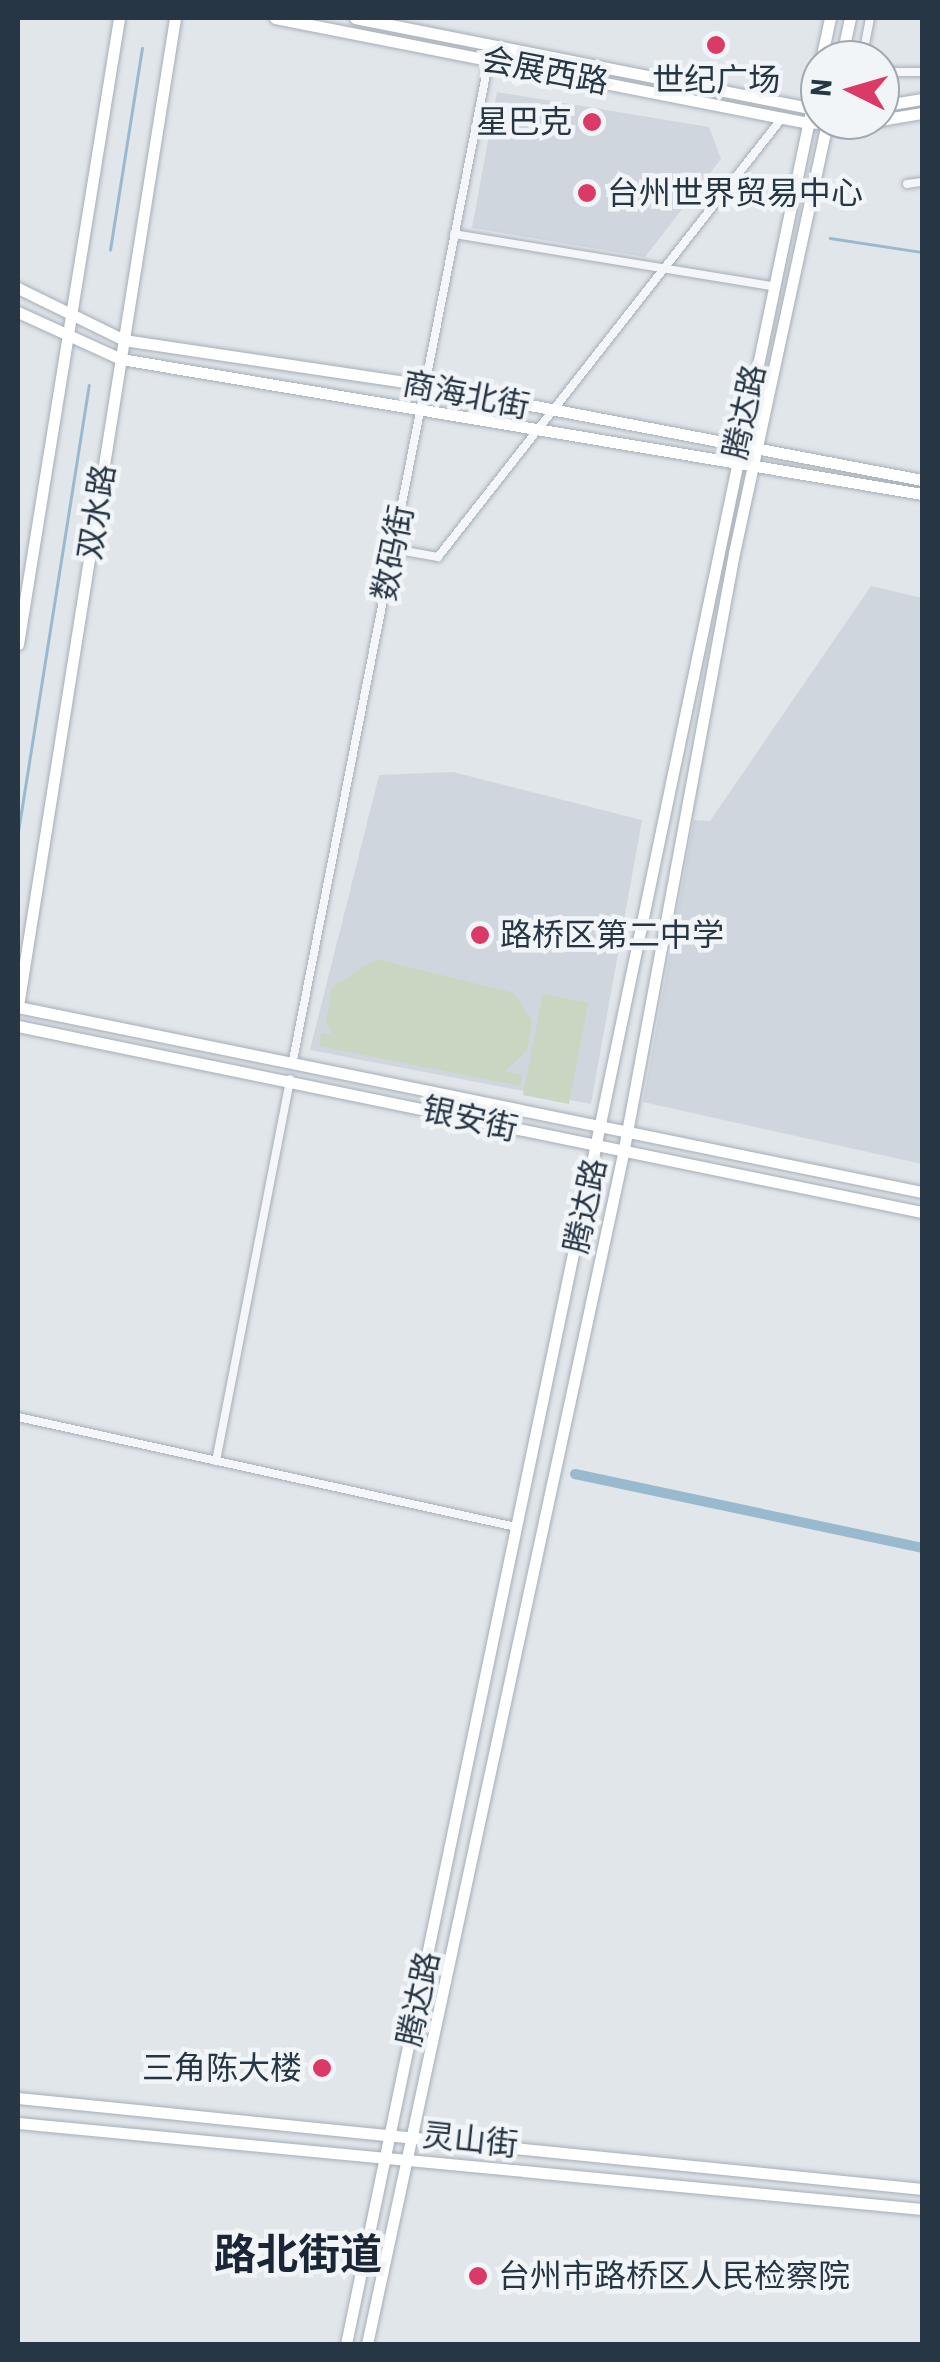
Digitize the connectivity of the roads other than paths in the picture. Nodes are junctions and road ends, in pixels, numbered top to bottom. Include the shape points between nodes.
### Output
1 (119, 18) edge
2 (175, 18) edge
3 (275, 18) edge
4 (355, 18) edge
5 (491, 45) junction
6 (488, 60) junction
7 (800, 106) edge
8 (782, 118) junction
9 (800, 121) edge
10 (804, 140) edge
11 (824, 140) edge
12 (922, 182) edge
13 (907, 184) dead end
14 (454, 234) junction
15 (660, 268) junction
16 (772, 286) junction
17 (18, 288) edge
18 (18, 312) edge
19 (72, 313) junction
20 (67, 336) junction
21 (124, 340) junction
22 (121, 359) junction
23 (426, 385) junction
24 (420, 410) junction
25 (550, 412) junction
26 (536, 430) junction
27 (738, 447) junction
28 (756, 450) junction
29 (734, 465) junction
30 (752, 468) junction
31 (922, 480) edge
32 (922, 494) edge
33 (394, 549) junction
34 (18, 644) edge
35 (18, 1006) edge
36 (18, 1026) edge
37 (293, 1060) junction
38 (290, 1079) junction
39 (603, 1129) junction
40 (626, 1134) junction
41 (598, 1148) junction
42 (623, 1154) junction
43 (922, 1192) edge
44 (922, 1212) edge
45 (18, 1417) edge
46 (216, 1461) junction
47 (520, 1528) junction
48 (18, 2098) edge
49 (18, 2123) edge
50 (391, 2130) junction
51 (411, 2133) junction
52 (386, 2153) junction
53 (407, 2156) junction
54 (922, 2189) edge
55 (922, 2209) edge
56 (346, 2344) edge
57 (367, 2344) edge

1 - 19 main road, 双水路
2 - 21 main road, 双水路
3 - 6 main road, 会展西路
4 - 5 main road, 会展西路
5 - 6 street, 数码街
5 - 7 main road, 会展西路
6 - 8 main road, 会展西路
6 - 14 street, 数码街
8 - 9 main road, 会展西路
8 - 15 street
10 - 16 main road, 腾达路
11 - 28 main road, 腾达路
12 - 13 street
14 - 15 street
14 - 23 street, 数码街
15 - 16 street
15 - 25 street
16 - 27 main road, 腾达路
17 - 19 main road, 商海北街
18 - 20 main road, 商海北街
19 - 20 main road, 双水路
19 - 21 main road, 商海北街
20 - 22 main road, 商海北街
20 - 34 main road, 双水路
21 - 22 main road, 双水路
21 - 23 main road, 商海北街
22 - 24 main road, 商海北街
22 - 35 main road, 双水路
23 - 24 street, 数码街
23 - 25 main road, 商海北街
24 - 26 main road, 商海北街
24 - 33 street, 数码街
25 - 26 street
25 - 27 main road, 商海北街
26 - 29 main road, 商海北街
26 - 33 street via 438,557
27 - 28 main road, 商海北街
27 - 29 main road, 腾达路
28 - 30 main road, 腾达路
28 - 31 main road, 商海北街
29 - 30 main road, 商海北街
29 - 39 main road, 腾达路
30 - 32 main road, 商海北街
30 - 40 main road, 腾达路
33 - 37 street, 数码街
35 - 37 main road, 银安街
36 - 38 main road, 银安街
37 - 39 main road, 银安街
38 - 41 main road, 银安街
38 - 46 street
39 - 40 main road, 银安街
39 - 41 main road, 腾达路
40 - 42 main road, 腾达路
40 - 43 main road, 银安街
41 - 42 main road, 银安街
41 - 47 main road, 腾达路
42 - 44 main road, 银安街
42 - 51 main road, 腾达路
45 - 46 street
46 - 47 street
47 - 50 main road, 腾达路
48 - 50 main road, 灵山街
49 - 52 main road, 灵山街
50 - 51 main road, 灵山街
50 - 52 main road, 腾达路
51 - 53 main road, 腾达路
51 - 54 main road, 灵山街
52 - 53 main road, 灵山街
52 - 56 main road, 腾达路
53 - 55 main road, 灵山街
53 - 57 main road, 腾达路

